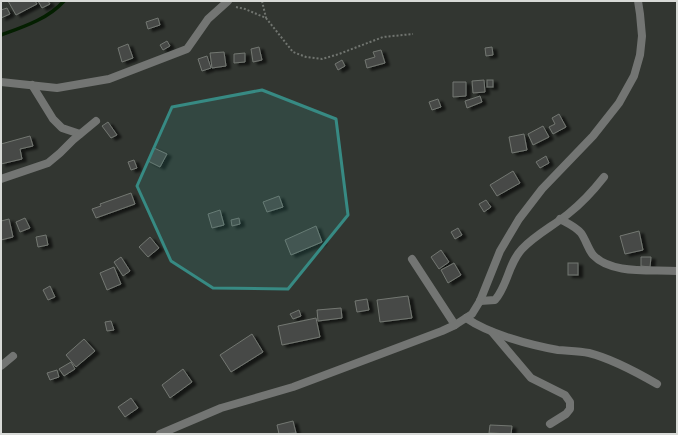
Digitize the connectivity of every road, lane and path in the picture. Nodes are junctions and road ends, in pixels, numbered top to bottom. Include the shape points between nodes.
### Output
1 (262, 1) edge
2 (638, 1) edge
3 (226, 2) edge
4 (266, 18) junction
5 (413, 34) dead end
6 (1, 82) edge
7 (32, 86) junction
8 (96, 121) dead end
9 (80, 134) junction
10 (604, 177) dead end
11 (1, 179) edge
12 (560, 219) junction
13 (412, 259) dead end
14 (677, 271) edge
15 (480, 301) junction
16 (466, 318) junction
17 (455, 325) junction
18 (492, 332) junction
19 (13, 356) dead end
20 (1, 366) edge
21 (657, 384) dead end
22 (550, 424) dead end
23 (160, 434) edge

1 - 4 path
2 - 15 street via 642,36 634,76 619,102 593,136 542,189 519,219 500,251
3 - 4 path
3 - 7 street via 208,19 187,49 110,79 57,88
4 - 5 path via 293,52 322,59 383,37
6 - 7 street
7 - 9 street via 53,119 62,128
8 - 9 street
9 - 11 street via 48,164
10 - 12 street via 588,197
12 - 14 street via 576,228 593,254 602,262 639,270
12 - 15 street via 521,250 514,260 501,293 495,300
13 - 17 street
15 - 16 street via 472,314
16 - 17 street
16 - 18 street
17 - 23 street via 293,387 220,408
18 - 21 street via 539,346 598,356
18 - 22 street via 531,378 565,395 570,402 570,409 566,414
19 - 20 street

